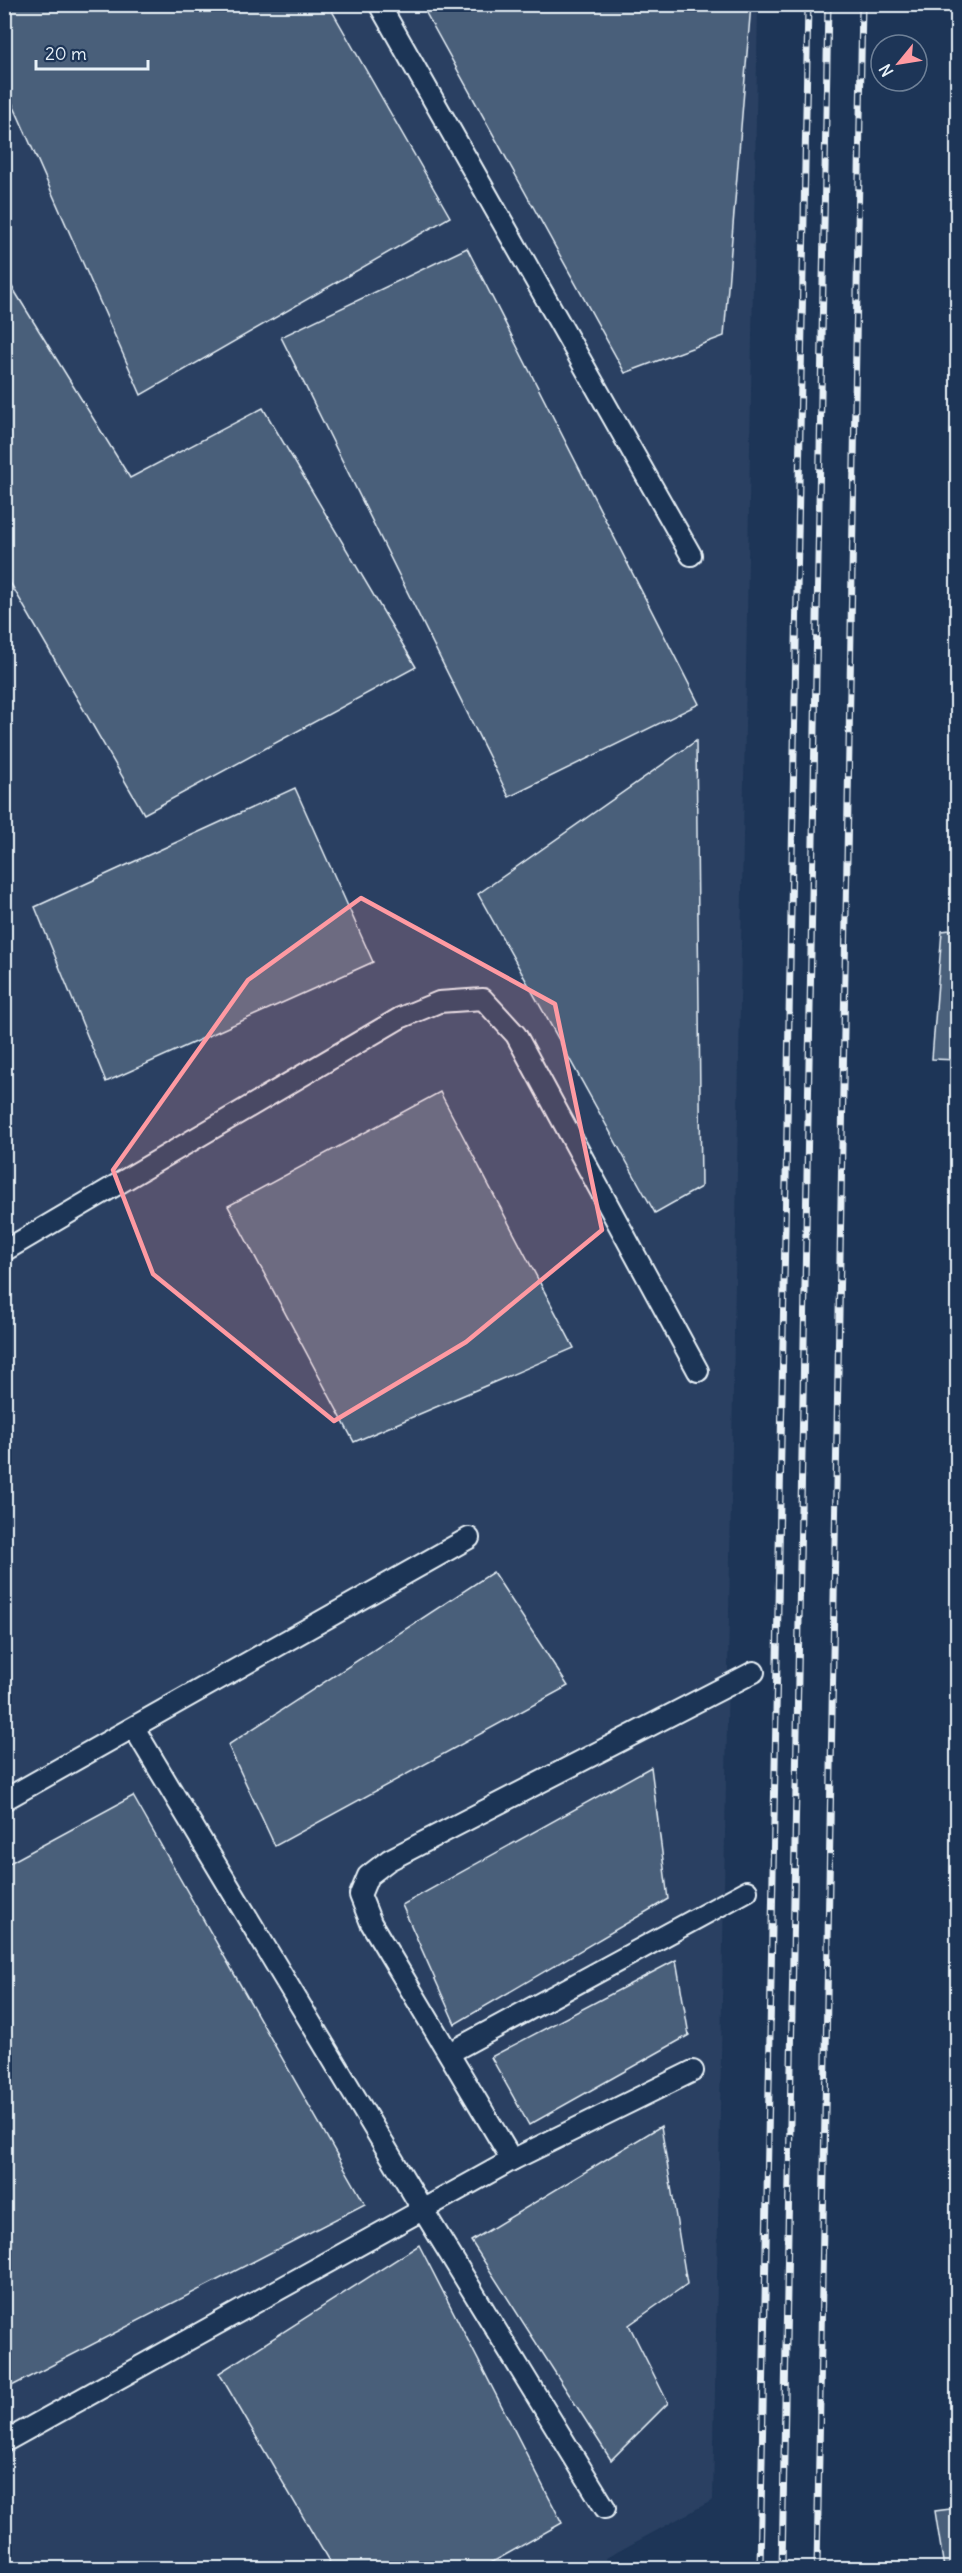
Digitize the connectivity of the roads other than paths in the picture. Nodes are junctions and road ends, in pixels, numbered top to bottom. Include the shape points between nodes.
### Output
1 (379, 4) edge
2 (691, 555) dead end
3 (4, 1251) edge
4 (698, 1371) dead end
5 (469, 1538) dead end
6 (754, 1672) dead end
7 (134, 1728) junction
8 (4, 1800) edge
9 (747, 1891) dead end
10 (449, 2053) junction
11 (693, 2071) dead end
12 (512, 2160) junction
13 (423, 2210) junction
14 (4, 2442) edge
15 (605, 2508) dead end

1 - 2 lane
3 - 4 lane via 400,1018 439,1002 483,999 516,1035
5 - 7 lane
6 - 10 lane via 389,1860 368,1876 360,1895 372,1923
7 - 8 lane
7 - 13 lane
9 - 10 lane
10 - 12 lane
11 - 12 lane
12 - 13 lane
13 - 14 lane
13 - 15 lane

